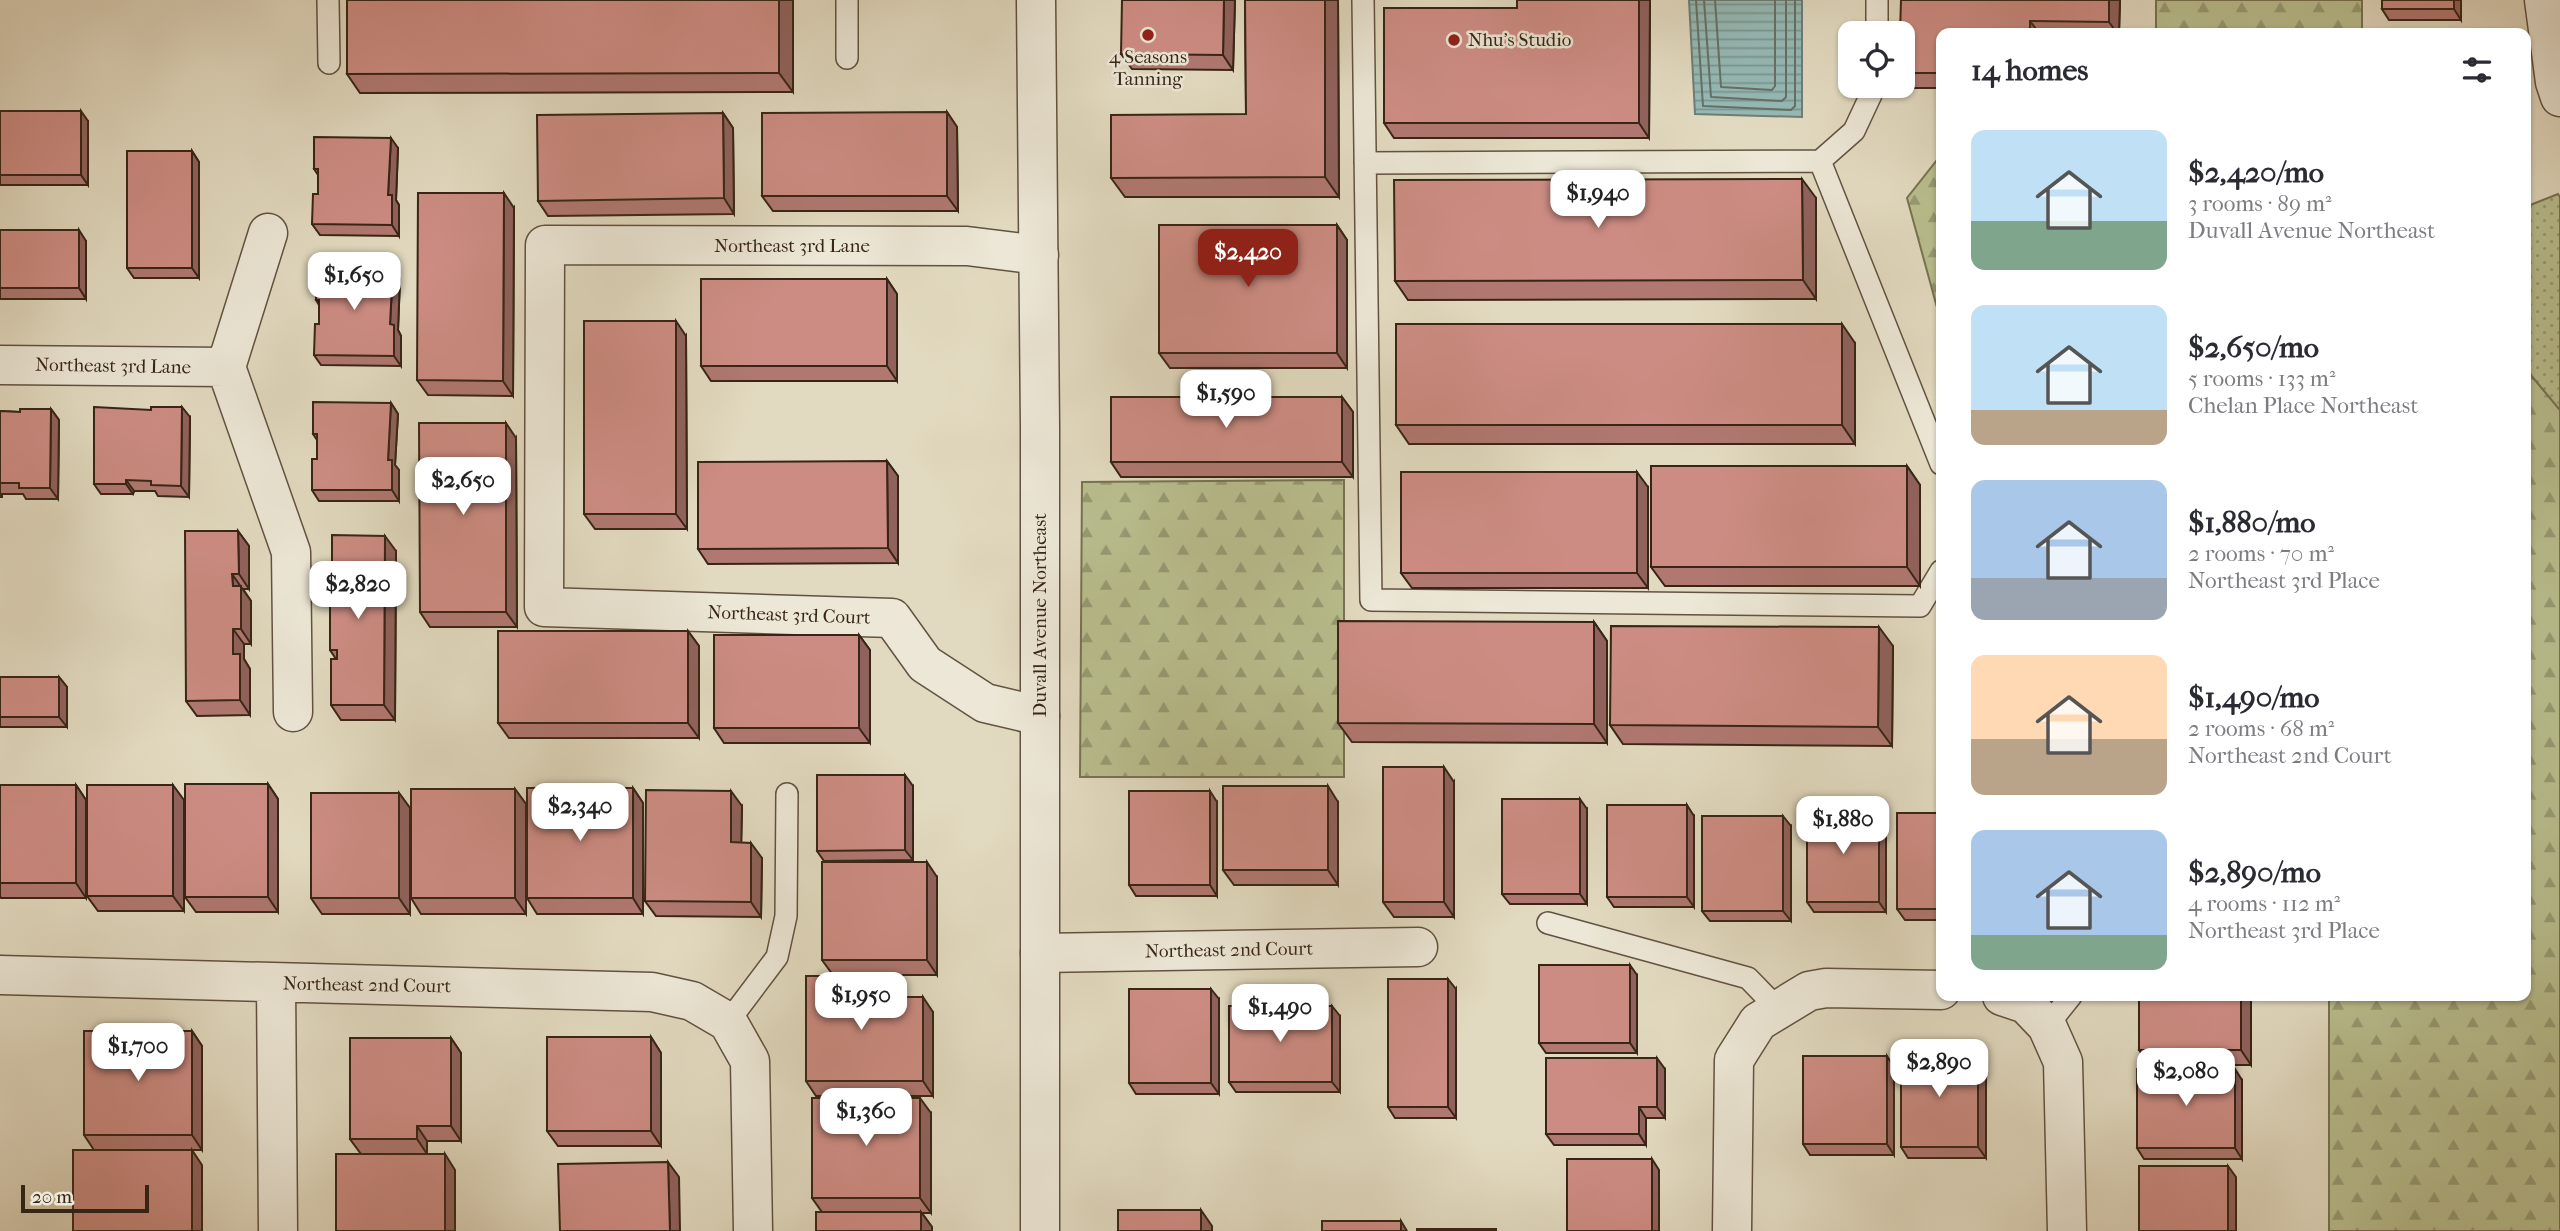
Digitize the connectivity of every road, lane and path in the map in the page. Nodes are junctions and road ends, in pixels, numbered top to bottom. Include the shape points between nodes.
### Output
1 (328, 0) edge
2 (847, 0) edge
3 (1036, 0) edge
4 (1363, 0) edge
5 (1877, 0) edge
6 (2544, 0) edge
7 (1877, 21) edge
8 (847, 58) dead end
9 (329, 62) dead end
10 (2560, 97) edge
11 (1869, 98) edge
12 (1820, 161) junction
13 (1365, 163) junction
14 (268, 233) dead end
15 (1039, 255) junction
16 (0, 365) edge
17 (226, 368) junction
18 (1936, 451) edge
19 (1936, 579) edge
20 (544, 607) joint
21 (293, 712) dead end
22 (1040, 716) junction
23 (787, 794) dead end
24 (1548, 923) dead end
25 (1418, 947) dead end
26 (1040, 953) junction
27 (0, 975) edge
28 (276, 983) junction
29 (1936, 990) edge
30 (2017, 1001) edge
31 (2067, 1001) edge
32 (1778, 1009) junction
33 (728, 1022) junction
34 (2047, 1026) junction
35 (278, 1231) edge
36 (753, 1231) edge
37 (1040, 1231) edge
38 (1732, 1231) edge
39 (2067, 1231) edge

1 - 9 lane
2 - 8 lane
3 - 15 street, Duvall Avenue Northeast
4 - 13 lane
5 - 7 lane
6 - 10 street
11 - 12 lane via 1854,131
12 - 13 lane
12 - 18 lane
13 - 19 lane via 1371,600 1920,606
14 - 17 street
15 - 20 street, Northeast 3rd Lane via 967,246 545,246
15 - 22 street, Duvall Avenue Northeast
16 - 17 street, Northeast 3rd Lane
17 - 21 street via 291,552
20 - 22 street, Northeast 3rd Court via 892,618 925,664 985,703
22 - 26 street, Duvall Avenue Northeast
23 - 33 lane via 786,916 777,957
24 - 32 lane via 1748,978
25 - 26 street, Northeast 2nd Court
26 - 37 street, Duvall Avenue Northeast
27 - 28 street, Northeast 2nd Court
28 - 33 street, Northeast 2nd Court via 652,992 692,1001
28 - 35 street
29 - 32 street via 1826,988 1809,991
30 - 34 street
31 - 34 lane
32 - 38 street via 1758,1022 1734,1060
33 - 36 street via 750,1061
34 - 39 street via 2063,1062

